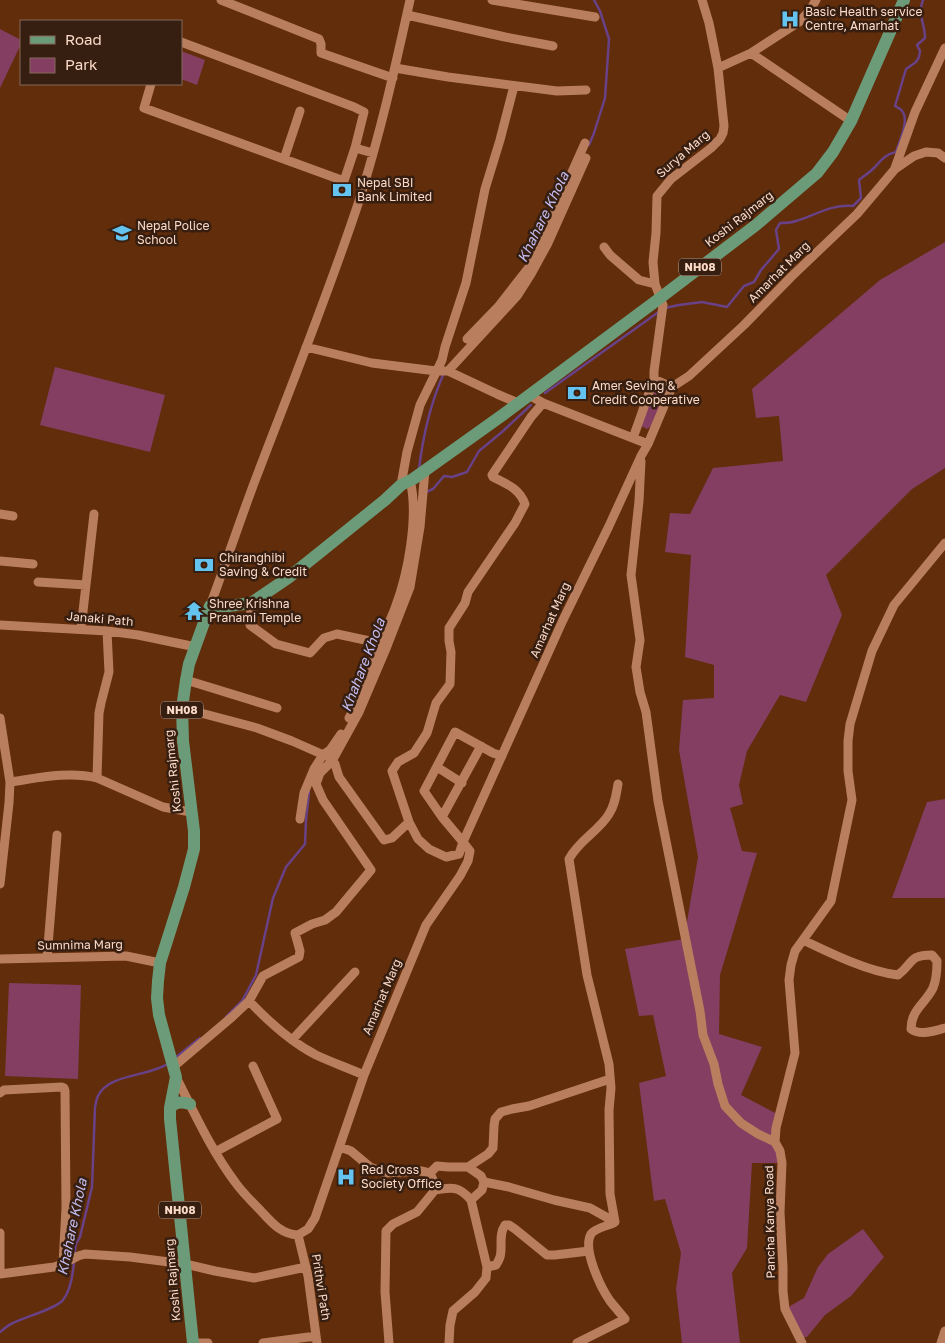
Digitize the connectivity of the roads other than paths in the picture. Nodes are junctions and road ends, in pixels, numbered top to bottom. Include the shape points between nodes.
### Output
1 (221, 0) edge
2 (410, 0) edge
3 (492, 0) edge
4 (702, 0) edge
5 (816, 0) edge
6 (904, 0) edge
7 (233, 2) edge
8 (533, 4) edge
9 (407, 15) junction
10 (595, 17) dead end
11 (182, 42) edge
12 (553, 46) dead end
13 (945, 48) edge
14 (751, 53) junction
15 (395, 68) junction
16 (718, 68) junction
17 (393, 78) junction
18 (151, 85) edge
19 (514, 86) junction
20 (586, 90) dead end
21 (300, 112) dead end
22 (851, 121) junction
23 (585, 143) dead end
24 (355, 148) junction
25 (373, 153) junction
26 (586, 158) dead end
27 (945, 158) edge
28 (284, 159) junction
29 (895, 168) junction
30 (604, 247) dead end
31 (522, 281) junction
32 (654, 284) junction
33 (662, 305) junction
34 (467, 340) dead end
35 (306, 348) junction
36 (442, 371) junction
37 (654, 379) junction
38 (672, 387) junction
39 (529, 395) junction
40 (518, 403) junction
41 (543, 403) junction
42 (633, 438) junction
43 (648, 444) junction
44 (641, 456) junction
45 (415, 477) junction
46 (0, 514) edge
47 (94, 514) dead end
48 (13, 516) dead end
49 (945, 543) edge
50 (0, 561) edge
51 (33, 564) dead end
52 (38, 582) dead end
53 (86, 585) junction
54 (251, 603) junction
55 (210, 606) junction
56 (0, 624) edge
57 (81, 629) junction
58 (107, 630) junction
59 (379, 643) junction
60 (196, 647) junction
61 (186, 680) junction
62 (182, 708) junction
63 (277, 708) dead end
64 (0, 718) edge
65 (2, 733) edge
66 (481, 746) junction
67 (502, 756) junction
68 (327, 757) junction
69 (437, 767) junction
70 (97, 778) junction
71 (10, 782) junction
72 (462, 783) junction
73 (618, 784) dead end
74 (191, 812) junction
75 (442, 818) junction
76 (300, 819) dead end
77 (409, 822) junction
78 (57, 835) dead end
79 (463, 842) junction
80 (0, 884) edge
81 (803, 940) junction
82 (47, 958) junction
83 (0, 959) edge
84 (160, 963) junction
85 (355, 972) dead end
86 (249, 1001) junction
87 (945, 1028) edge
88 (292, 1040) junction
89 (173, 1066) junction
90 (253, 1066) dead end
91 (364, 1075) junction
92 (610, 1080) junction
93 (0, 1093) edge
94 (190, 1104) junction
95 (170, 1108) junction
96 (775, 1142) junction
97 (340, 1147) junction
98 (216, 1152) junction
99 (468, 1167) junction
100 (430, 1173) junction
101 (484, 1182) junction
102 (435, 1190) junction
103 (471, 1200) junction
104 (615, 1222) junction
105 (0, 1233) edge
106 (298, 1235) junction
107 (589, 1251) junction
108 (65, 1263) junction
109 (185, 1264) junction
110 (306, 1267) junction
111 (487, 1267) junction
112 (0, 1274) edge
113 (945, 1331) edge
114 (316, 1340) edge
115 (193, 1343) edge
116 (208, 1343) edge
117 (263, 1343) edge
118 (389, 1343) edge
119 (449, 1343) edge
120 (577, 1343) edge
121 (802, 1343) edge
122 (941, 1343) edge

1 - 7 street
2 - 9 street
3 - 8 street
4 - 16 street, Surya Marg
5 - 14 street via 799,22
6 - 22 main road, Koshi Rajmarg / NH08
7 - 17 street via 319,39 321,53
8 - 10 street
9 - 12 street
9 - 15 street
11 - 24 street via 364,112
13 - 29 street via 915,112
14 - 16 street
14 - 22 street
15 - 17 street
15 - 19 street
16 - 32 street, Surya Marg via 723,133 712,148 671,179 658,196
17 - 25 street
18 - 28 street via 144,108
19 - 20 street via 557,91
19 - 36 street via 485,189 466,282 445,347
21 - 28 street
22 - 33 main road, Koshi Rajmarg / NH08 via 826,163 810,179
23 - 31 street
24 - 25 street
24 - 28 street via 344,181
25 - 35 street
26 - 31 street via 548,243
27 - 29 street via 938,153 926,152
29 - 38 street, Amarhat Marg via 857,214 744,325
30 - 32 street via 639,280
31 - 34 street
31 - 36 street via 517,296
32 - 33 street, Surya Marg
33 - 37 street
33 - 39 main road, Koshi Rajmarg / NH08
35 - 36 street via 372,363
35 - 55 street
36 - 40 street
36 - 45 street via 420,405 407,452
37 - 38 street
37 - 42 street
38 - 43 street, Amarhat Marg
39 - 40 main road, Koshi Rajmarg / NH08
39 - 41 street
40 - 45 main road, Koshi Rajmarg / NH08
41 - 42 street
41 - 77 street via 492,475 517,490 525,504 468,592 449,628 450,684 436,703 427,733 414,754 398,762 392,771
42 - 43 street
43 - 44 street, Amarhat Marg
44 - 67 street, Amarhat Marg
44 - 96 street via 630,574 640,640 636,667 703,1034 726,1106 741,1123
45 - 54 main road, Koshi Rajmarg / NH08
45 - 59 street via 409,554 396,606
45 - 68 street via 420,527 410,587 359,712
46 - 48 street
47 - 53 street
49 - 81 street, Pancha Kanya Road via 894,605 872,651 850,724 848,771 852,800 837,877 831,901
50 - 51 street
52 - 53 street
53 - 57 street
54 - 55 main road, Koshi Rajmarg / NH08
54 - 59 street via 250,625 276,644 310,653 324,638 337,634
55 - 60 main road, Koshi Rajmarg / NH08
56 - 57 street, Janaki Path
57 - 58 street, Janaki Path
58 - 60 street, Janaki Path
58 - 70 street via 109,672 99,712
59 - 68 street via 352,713
60 - 61 main road, Koshi Rajmarg / NH08
61 - 62 main road, Koshi Rajmarg / NH08
61 - 63 street
62 - 68 street via 257,728
62 - 74 main road, Koshi Rajmarg / NH08
64 - 65 street
65 - 71 street
66 - 67 street
66 - 69 street via 455,732
66 - 72 street
67 - 79 street, Amarhat Marg
68 - 76 street via 314,769 304,793
68 - 77 street via 335,764 338,777 384,840 392,838
68 - 86 street via 316,784 323,800 371,870 336,912 294,933 299,957 263,976
69 - 72 street
69 - 75 street via 424,791
70 - 71 street via 65,775
70 - 74 street via 163,807
71 - 80 street
72 - 75 street
73 - 92 street via 615,803 608,816 574,850 570,859 586,967
74 - 84 main road, Koshi Rajmarg / NH08 via 194,849
75 - 79 street
77 - 79 street via 418,839 446,857 459,854
78 - 82 street
79 - 91 street, Amarhat Marg via 470,851 468,861 426,925
81 - 87 street via 889,974 898,975 912,959 932,955 937,961 933,988 915,1012 910,1029 922,1033
81 - 96 street, Pancha Kanya Road via 790,965 795,1053
82 - 83 street, Sumnima Marg
82 - 84 street, Sumnima Marg via 126,956
84 - 89 main road, Koshi Rajmarg / NH08 via 159,1015
85 - 88 street
86 - 88 street
86 - 89 street
88 - 91 street via 316,1055
89 - 94 street
89 - 95 main road, Koshi Rajmarg / NH08
90 - 98 street via 277,1120
91 - 97 street, Amarhat Marg
92 - 99 street via 548,1101 501,1112 495,1119 493,1148
92 - 104 street via 610,1194
93 - 108 street via 4,1090 64,1088
94 - 95 main road via 181,1102
94 - 98 street
95 - 109 main road, Koshi Rajmarg / NH08
96 - 121 street, Pancha Kanya Road via 782,1163 780,1212 785,1309
97 - 100 street via 385,1173
97 - 106 street, Amarhat Marg via 315,1218 308,1229
98 - 106 street via 234,1182 267,1218 282,1231
99 - 100 street via 437,1166
99 - 101 street
100 - 102 street
101 - 103 street via 482,1190
101 - 104 street via 590,1208
102 - 103 street via 450,1187 464,1192
102 - 118 street via 417,1212 386,1231 385,1292
103 - 111 street
104 - 107 street via 595,1230 588,1243
105 - 112 street
106 - 110 street, Prithvi Path
107 - 111 street via 547,1255 515,1229 505,1225 501,1235 501,1256 496,1265
107 - 120 street via 595,1273 609,1300 625,1319
108 - 109 street via 78,1256 95,1254
108 - 112 street
109 - 110 street via 254,1278
109 - 115 main road, Koshi Rajmarg / NH08
110 - 114 street, Prithvi Path
111 - 119 street via 486,1278 453,1311
113 - 122 street
114 - 117 street
115 - 116 street

